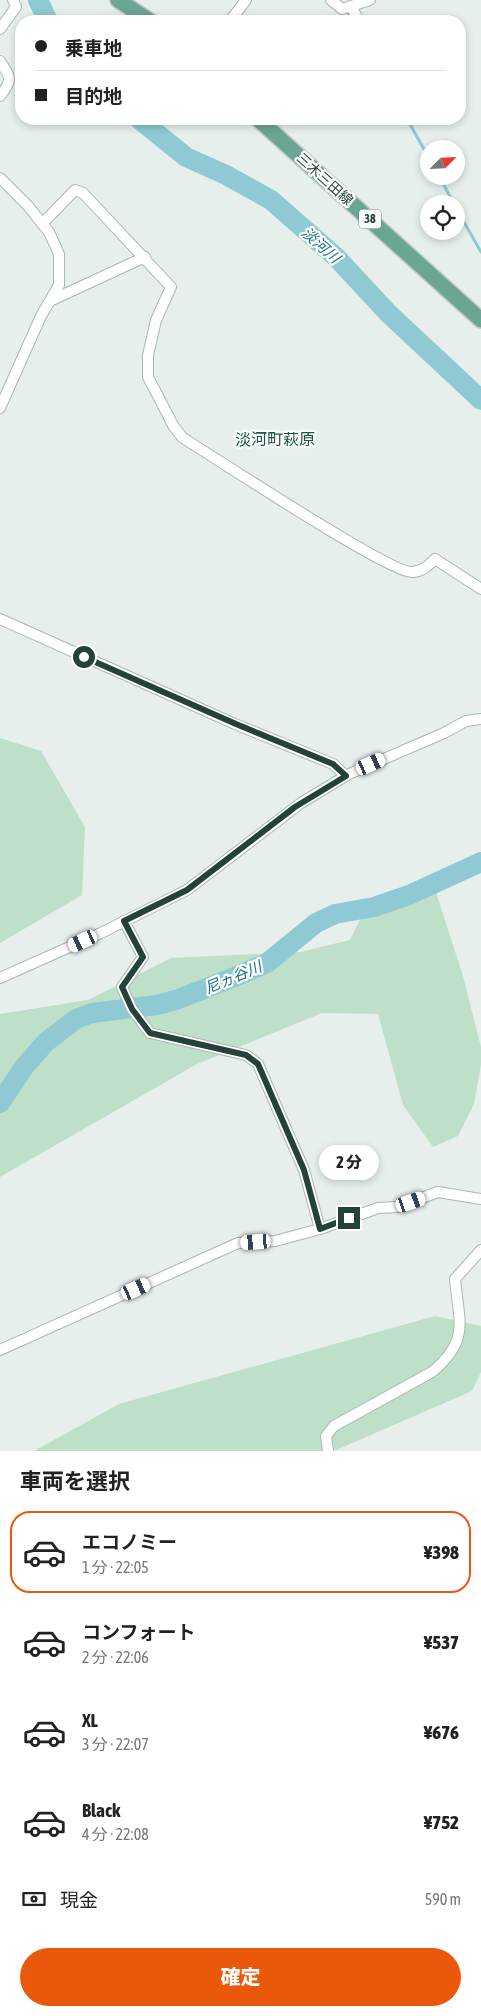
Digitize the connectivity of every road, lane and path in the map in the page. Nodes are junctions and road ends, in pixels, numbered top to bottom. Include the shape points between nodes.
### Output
1 (13, 0) edge
2 (118, 0) edge
3 (246, 0) edge
4 (331, 0) edge
5 (370, 0) edge
6 (347, 7) junction
7 (143, 15) edge
8 (235, 15) edge
9 (354, 15) edge
10 (0, 29) edge
11 (0, 62) edge
12 (0, 96) edge
13 (265, 125) edge
14 (0, 178) edge
15 (42, 224) junction
16 (144, 258) junction
17 (52, 300) junction
18 (481, 320) edge
19 (0, 408) edge
20 (481, 588) edge
21 (0, 619) edge
22 (481, 719) edge
23 (346, 776) junction
24 (124, 921) junction
25 (0, 978) edge
26 (481, 1199) edge
27 (320, 1229) junction
28 (481, 1250) edge
29 (0, 1350) edge
30 (328, 1451) edge

1 - 10 street via 16,6
2 - 7 main road
3 - 8 street
4 - 6 street
5 - 6 street
6 - 9 street
11 - 12 street via 10,77 9,85
13 - 18 main road, 三木三田線 / 38
14 - 15 street
15 - 16 street via 75,190 82,193
15 - 17 street via 59,254 59,285
16 - 17 street
16 - 20 street via 170,287 154,329 148,355 148,377 183,438 362,550 399,569 412,572 426,568 435,559
17 - 19 street via 41,316
21 - 23 street via 333,764
22 - 23 street via 466,721
23 - 24 street via 295,807 187,890
24 - 25 street
24 - 27 street via 143,957 122,987 132,1009 150,1033 246,1055 258,1064 304,1170
26 - 27 street via 438,1192 397,1207 378,1208
27 - 29 street via 274,1241 238,1243
28 - 30 street via 455,1279 460,1333 456,1347 432,1372 334,1426 326,1436

